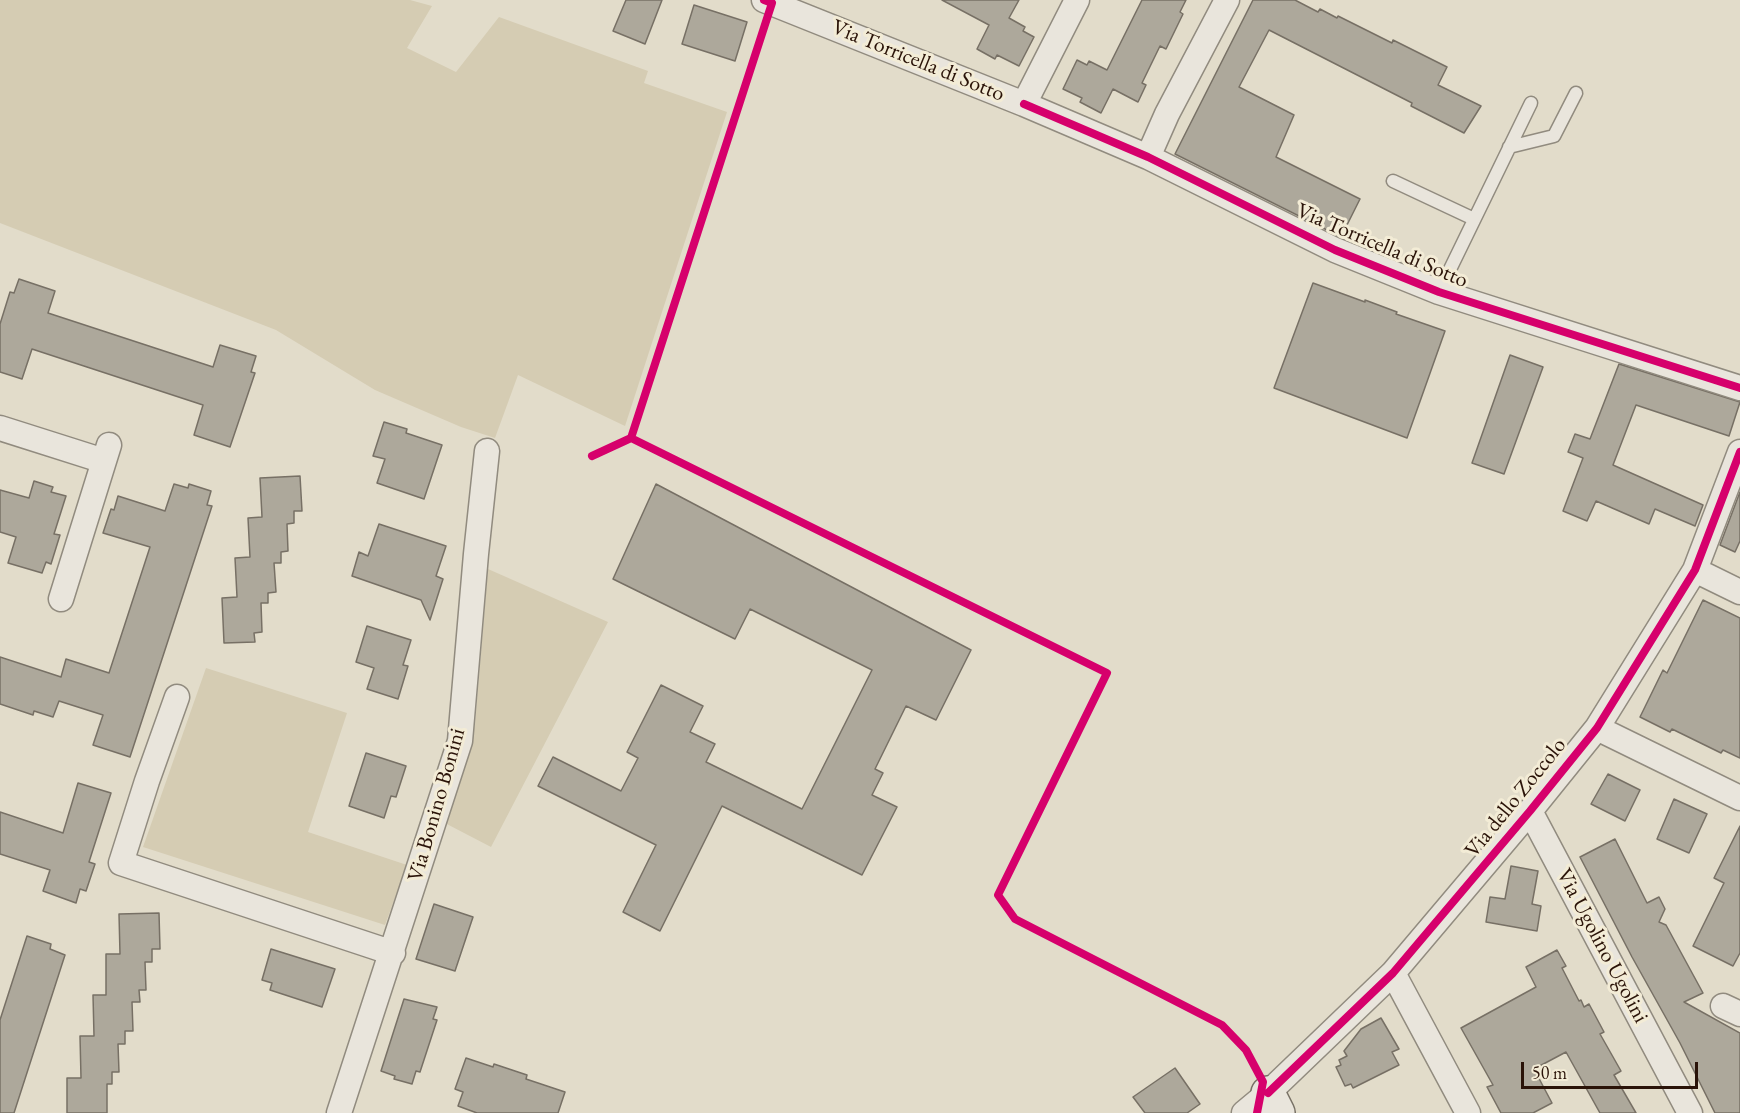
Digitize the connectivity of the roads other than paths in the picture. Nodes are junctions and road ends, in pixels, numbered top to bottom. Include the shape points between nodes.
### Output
1 (764, 0) edge
2 (1077, 0) edge
3 (1227, 0) edge
4 (1576, 93) dead end
5 (1531, 103) dead end
6 (1024, 104) junction
7 (1509, 147) junction
8 (1148, 157) junction
9 (1393, 181) dead end
10 (1474, 219) junction
11 (1439, 292) junction
12 (1740, 388) edge
13 (0, 428) edge
14 (487, 451) dead end
15 (1740, 452) edge
16 (1695, 570) junction
17 (1740, 592) edge
18 (61, 599) dead end
19 (177, 697) dead end
20 (1597, 728) junction
21 (1740, 798) edge
22 (1530, 811) junction
23 (393, 953) junction
24 (1393, 973) junction
25 (1263, 1106) edge
26 (339, 1113) edge
27 (1468, 1113) edge
28 (1690, 1113) edge

1 - 6 street, Via Torricella di Sotto
2 - 6 street
3 - 8 street
4 - 7 lane via 1554,136
5 - 7 lane
6 - 8 street, Via Torricella di Sotto
7 - 10 lane
8 - 11 street, Via Torricella di Sotto via 1335,250
9 - 10 lane
10 - 11 lane
11 - 12 street, Via Torricella di Sotto
13 - 18 street via 107,453
14 - 23 street, Via Bonino Bonini via 460,741
15 - 16 street, Via dello Zoccolo
16 - 17 street
16 - 20 street, Via dello Zoccolo
19 - 23 street via 121,863
20 - 21 street
20 - 22 street, Via dello Zoccolo
22 - 24 street, Via dello Zoccolo
22 - 28 street, Via Ugolino Ugolini
23 - 26 street, Via Bonino Bonini
24 - 25 street, Via dello Zoccolo
24 - 27 street

